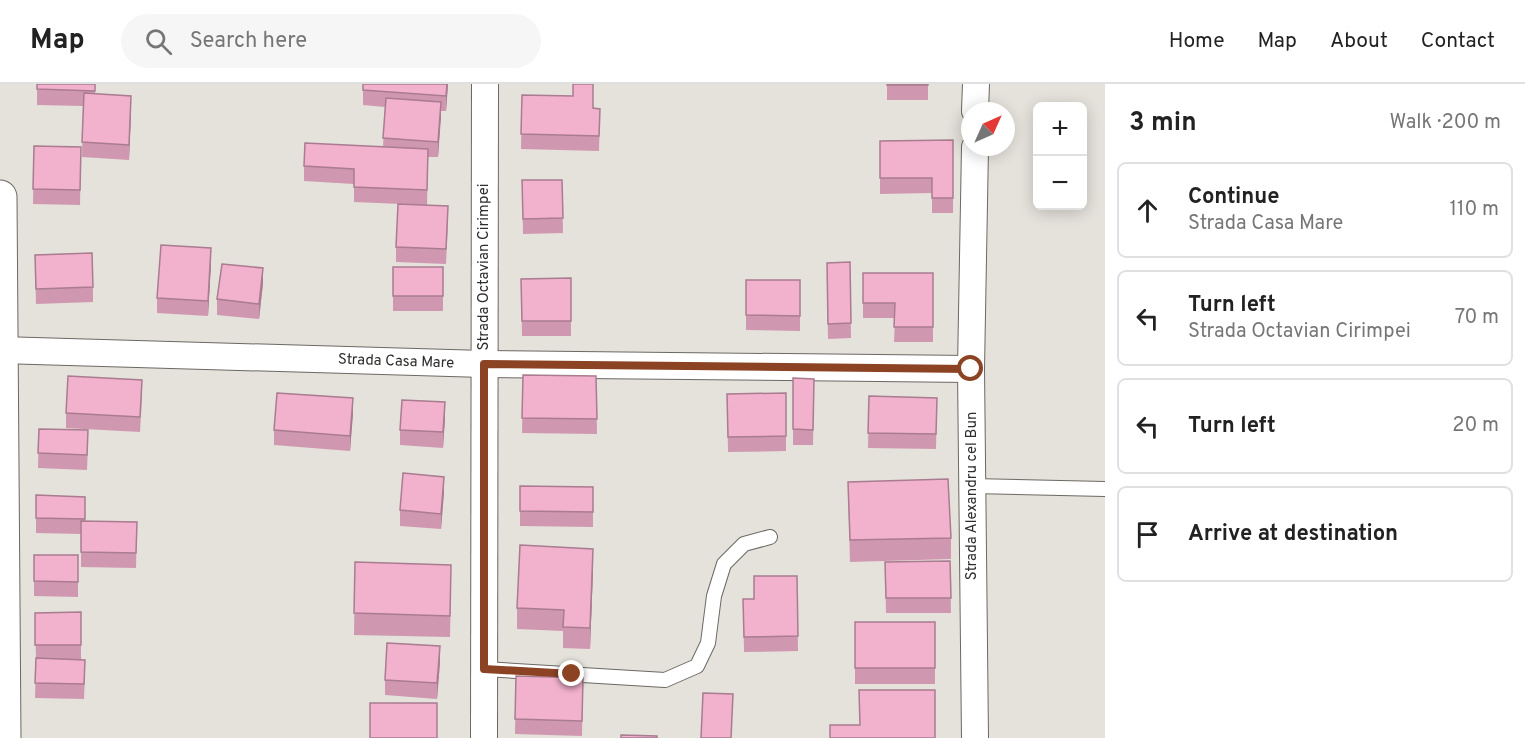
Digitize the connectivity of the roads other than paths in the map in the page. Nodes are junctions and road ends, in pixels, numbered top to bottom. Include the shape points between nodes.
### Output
1 (485, 84) edge
2 (976, 84) edge
3 (975, 102) edge
4 (975, 156) edge
5 (0, 197) edge
6 (0, 350) edge
7 (484, 364) junction
8 (971, 369) junction
9 (972, 486) junction
10 (1105, 489) edge
11 (770, 537) dead end
12 (484, 669) junction
13 (4, 738) edge
14 (484, 738) edge
15 (975, 738) edge

1 - 7 street, Strada Octavian Cirimpei
2 - 3 street
4 - 8 street, Strada Alexandru cel Bun
5 - 6 street
6 - 7 street, Strada Casa Mare
6 - 13 street
7 - 8 street, Strada Casa Mare
7 - 12 street, Strada Octavian Cirimpei
8 - 9 street, Strada Alexandru cel Bun
9 - 10 lane
9 - 15 street, Strada Alexandru cel Bun
11 - 12 lane via 744,544 724,564 714,596 708,643 698,666 665,680
12 - 14 street, Strada Octavian Cirimpei

